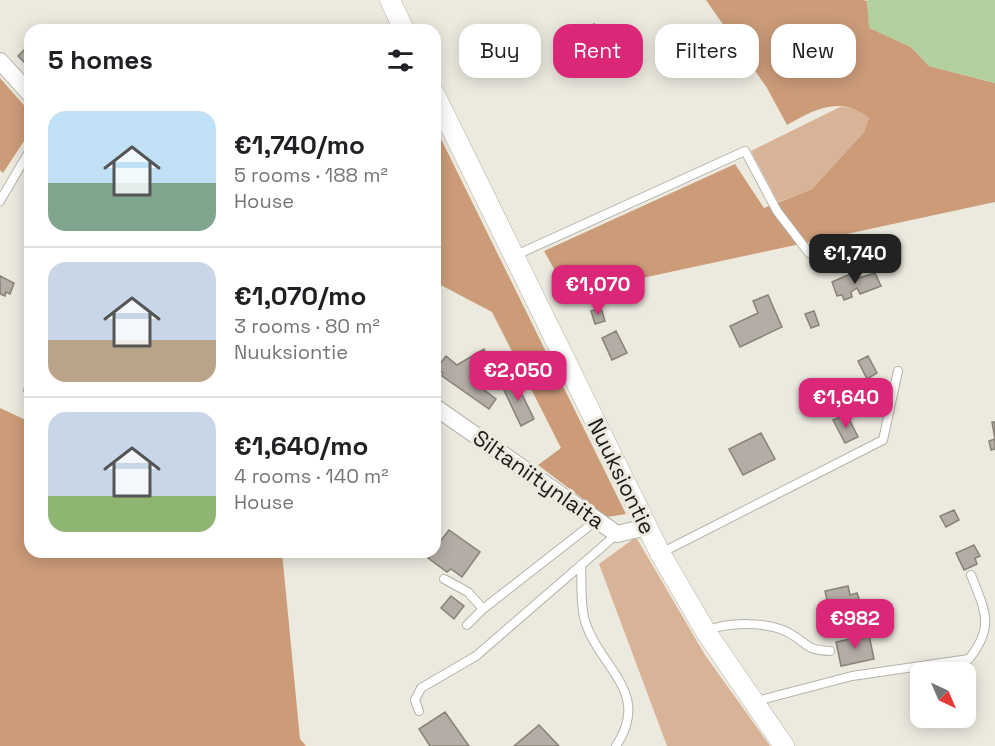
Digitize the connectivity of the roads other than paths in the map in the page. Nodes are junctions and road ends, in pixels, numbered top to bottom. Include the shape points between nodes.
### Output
1 (390, 0) edge
2 (401, 24) edge
3 (0, 61) edge
4 (24, 87) edge
5 (441, 107) edge
6 (24, 160) edge
7 (0, 201) edge
8 (809, 253) dead end
9 (514, 256) junction
10 (898, 370) dead end
11 (441, 411) edge
12 (597, 520) junction
13 (647, 527) junction
14 (616, 534) junction
15 (660, 553) junction
16 (581, 565) junction
17 (971, 575) dead end
18 (444, 579) dead end
19 (483, 609) junction
20 (467, 625) dead end
21 (705, 632) junction
22 (830, 651) dead end
23 (752, 702) junction
24 (419, 711) dead end
25 (616, 746) edge
26 (784, 746) edge

1 - 2 street
3 - 4 street
5 - 9 street, Nuuksiontie
6 - 7 lane
8 - 9 lane via 777,210 745,151
9 - 13 street, Nuuksiontie
10 - 15 lane via 882,440
11 - 12 street, Siltaniitynlaita
12 - 14 street, Siltaniitynlaita
12 - 19 lane
13 - 14 street, Siltaniitynlaita
13 - 15 street, Nuuksiontie
14 - 16 lane
15 - 21 street, Nuuksiontie
16 - 24 lane via 476,656 421,688 415,700
16 - 25 lane via 585,620 630,703 628,729
17 - 23 lane via 985,610 987,630 969,659 852,676
18 - 19 lane via 468,592
19 - 20 lane
21 - 22 lane via 719,625 749,624 788,632 812,650
21 - 23 street, Nuuksiontie
23 - 26 street, Nuuksiontie

